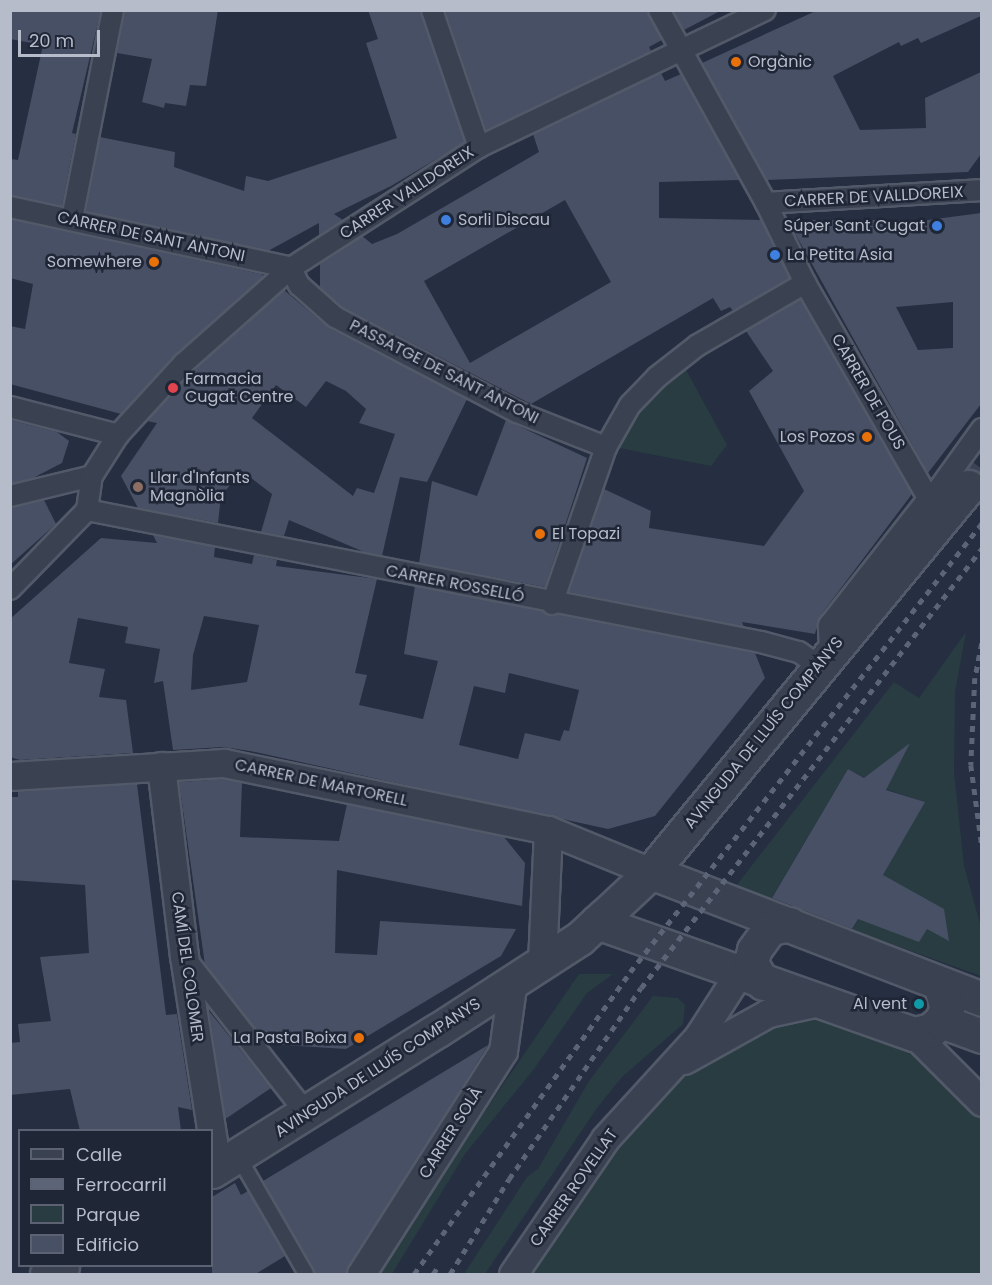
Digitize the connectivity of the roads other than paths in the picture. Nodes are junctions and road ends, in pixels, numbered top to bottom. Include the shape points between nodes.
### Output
1 (113, 10) edge
2 (432, 10) edge
3 (659, 10) edge
4 (765, 10) edge
5 (680, 51) junction
6 (479, 147) junction
7 (981, 190) edge
8 (766, 203) junction
9 (10, 207) edge
10 (72, 219) junction
11 (291, 268) junction
12 (806, 283) junction
13 (10, 407) edge
14 (981, 429) edge
15 (118, 435) junction
16 (606, 447) junction
17 (92, 476) junction
18 (968, 487) tunnel mouth
19 (10, 496) edge
20 (930, 501) junction
21 (87, 510) junction
22 (10, 589) edge
23 (552, 604) junction
24 (826, 657) junction
25 (161, 766) junction
26 (10, 776) edge
27 (548, 830) junction
28 (638, 866) junction
29 (597, 922) junction
30 (790, 924) junction
31 (184, 956) junction
32 (542, 962) junction
33 (752, 969) junction
34 (513, 980) junction
35 (940, 984) junction
36 (981, 999) edge
37 (819, 1002) junction
38 (928, 1027) junction
39 (981, 1036) edge
40 (662, 1076) junction
41 (981, 1102) edge
42 (307, 1114) junction
43 (222, 1165) edge
44 (60, 1267) edge
45 (47, 1275) edge
46 (306, 1275) edge
47 (361, 1275) edge
48 (513, 1275) edge

1 - 10 street
2 - 6 street
3 - 5 street
4 - 5 street, CARRER VALLDOREIX
5 - 6 street, CARRER VALLDOREIX
5 - 8 street
6 - 11 street, CARRER VALLDOREIX
7 - 8 street, CARRER DE VALLDOREIX
8 - 12 street
9 - 10 street, CARRER DE SANT ANTONI
10 - 11 street, CARRER DE SANT ANTONI
11 - 15 street, CARRER VALLDOREIX via 183,363
11 - 16 street, PASSATGE DE SANT ANTONI via 299,285 335,317 517,412
12 - 16 street via 698,345 657,377 630,405
12 - 20 street, CARRER DE POUS
13 - 15 street
14 - 20 street
15 - 17 street, CARRER VALLDOREIX
16 - 23 street
17 - 19 street
17 - 21 street, CARRER VALLDOREIX
18 - 24 street, AVINGUDA DE LLUÍS COMPANYS
20 - 24 street via 832,626
21 - 22 street
21 - 23 street, CARRER ROSSELLÓ
23 - 24 street, CARRER ROSSELLÓ
24 - 28 street, AVINGUDA DE LLUÍS COMPANYS
25 - 26 street, CARRER DE MARTORELL
25 - 27 street, CARRER DE MARTORELL via 224,762
25 - 31 street, CAMÍ DEL COLOMER
27 - 28 street, CARRER DE MARTORELL
27 - 32 street
28 - 29 street, AVINGUDA DE LLUÍS COMPANYS
28 - 30 street
29 - 32 street, AVINGUDA DE LLUÍS COMPANYS
29 - 33 street
30 - 33 street via 770,928
30 - 35 street via 930,976
31 - 42 street
31 - 43 street, CAMÍ DEL COLOMER
32 - 34 street, AVINGUDA DE LLUÍS COMPANYS
33 - 37 street
33 - 40 street, CARRER ROVELLAT
34 - 42 street, AVINGUDA DE LLUÍS COMPANYS
34 - 47 street, CARRER SOLÀ via 503,1051
35 - 36 street
35 - 38 street via 947,1008
37 - 38 street
37 - 40 street, CARRER ROVELLAT via 768,1013
38 - 39 street
38 - 41 street
40 - 48 street, CARRER ROVELLAT via 606,1139
42 - 43 street, AVINGUDA DE LLUÍS COMPANYS
43 - 46 lane
44 - 45 street

